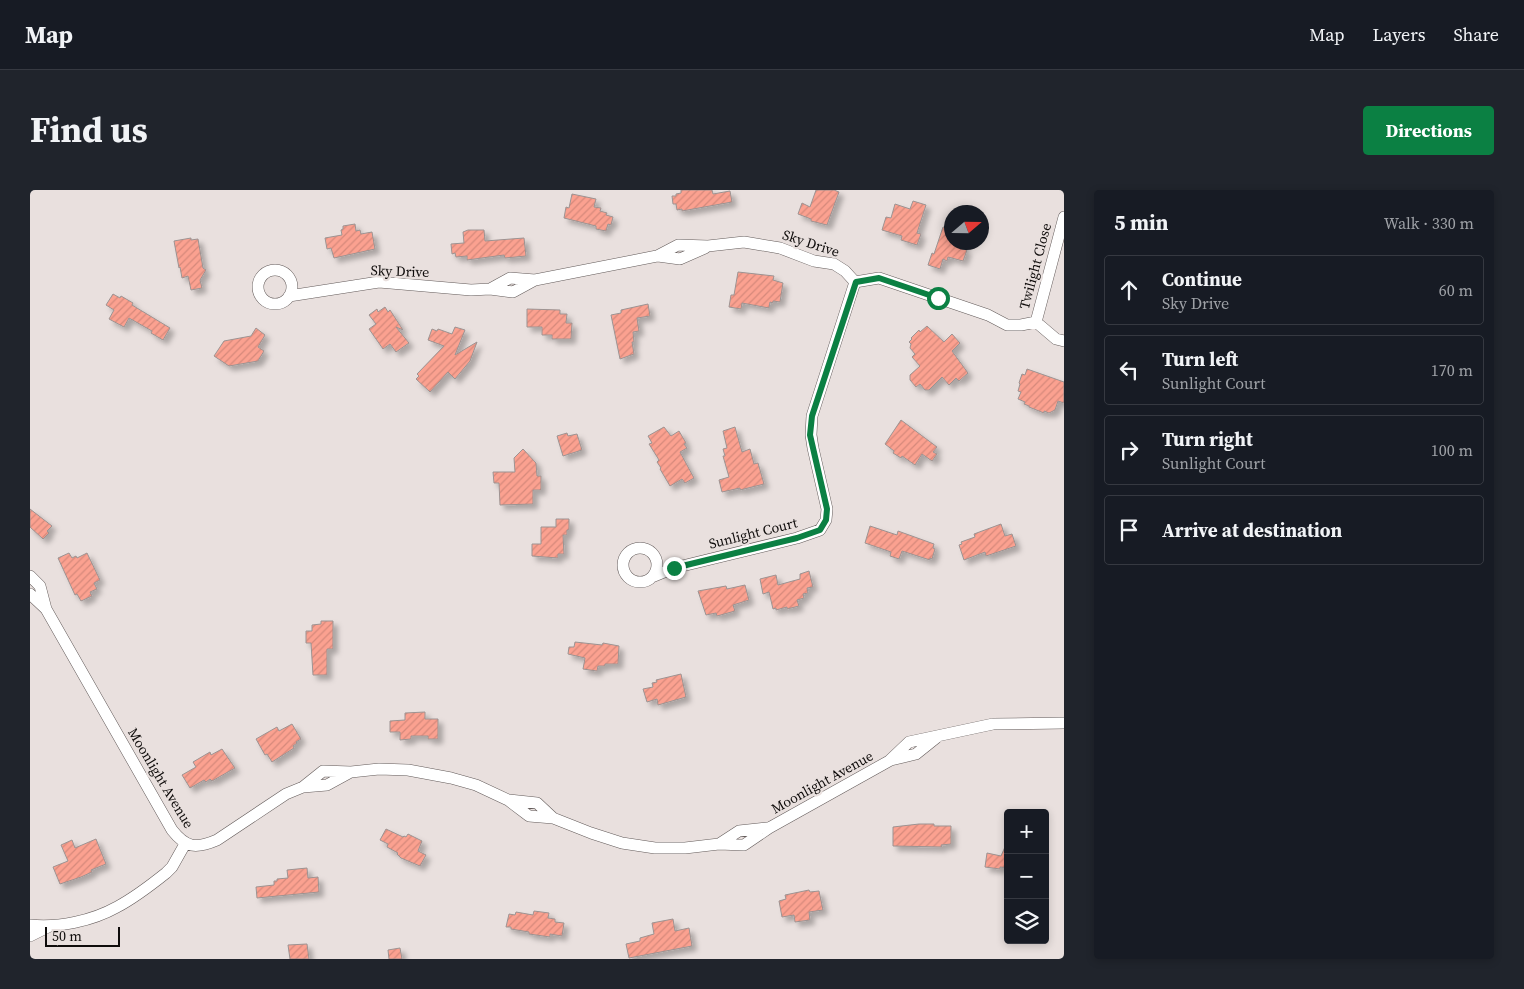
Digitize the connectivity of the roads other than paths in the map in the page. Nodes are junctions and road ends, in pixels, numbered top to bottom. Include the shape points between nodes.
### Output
1 (1064, 217) edge
2 (290, 280) junction
3 (856, 282) junction
4 (308, 293) junction
5 (289, 296) junction
6 (1036, 322) junction
7 (1064, 341) edge
8 (664, 566) junction
9 (30, 576) edge
10 (30, 594) edge
11 (46, 609) junction
12 (1064, 723) edge
13 (185, 844) junction
14 (30, 925) edge
15 (48, 927) junction
16 (30, 936) edge

1 - 6 street, Twilight Close
2 - 4 street
2 - 5 street
2 - 5 street via 283,273 272,270 263,275 258,284 260,296 269,303 280,303
3 - 4 street, Sky Drive via 834,264 814,261 780,248 744,242 678,245 658,256 535,280 510,278 490,289 379,282
3 - 6 street via 879,278 988,315 1007,325
3 - 8 street, Sunlight Court via 812,416 810,435 827,509 826,520 820,530 797,538
4 - 5 street, Sky Drive
6 - 7 street via 1056,339
8 - 8 street via 650,552 640,548 630,551 624,560 624,571 631,579 642,581
9 - 11 street, Moonlight Avenue via 40,586
10 - 11 street, Moonlight Avenue
11 - 13 street, Moonlight Avenue via 172,830
12 - 13 street, Moonlight Avenue via 993,724 909,742 889,761 769,828 739,831 718,844 655,848 622,843 553,818 537,803 508,800 476,785 427,772 379,769 322,771 303,787 286,794 216,840 204,846
13 - 15 street via 166,873 118,907
14 - 15 street
15 - 16 street

